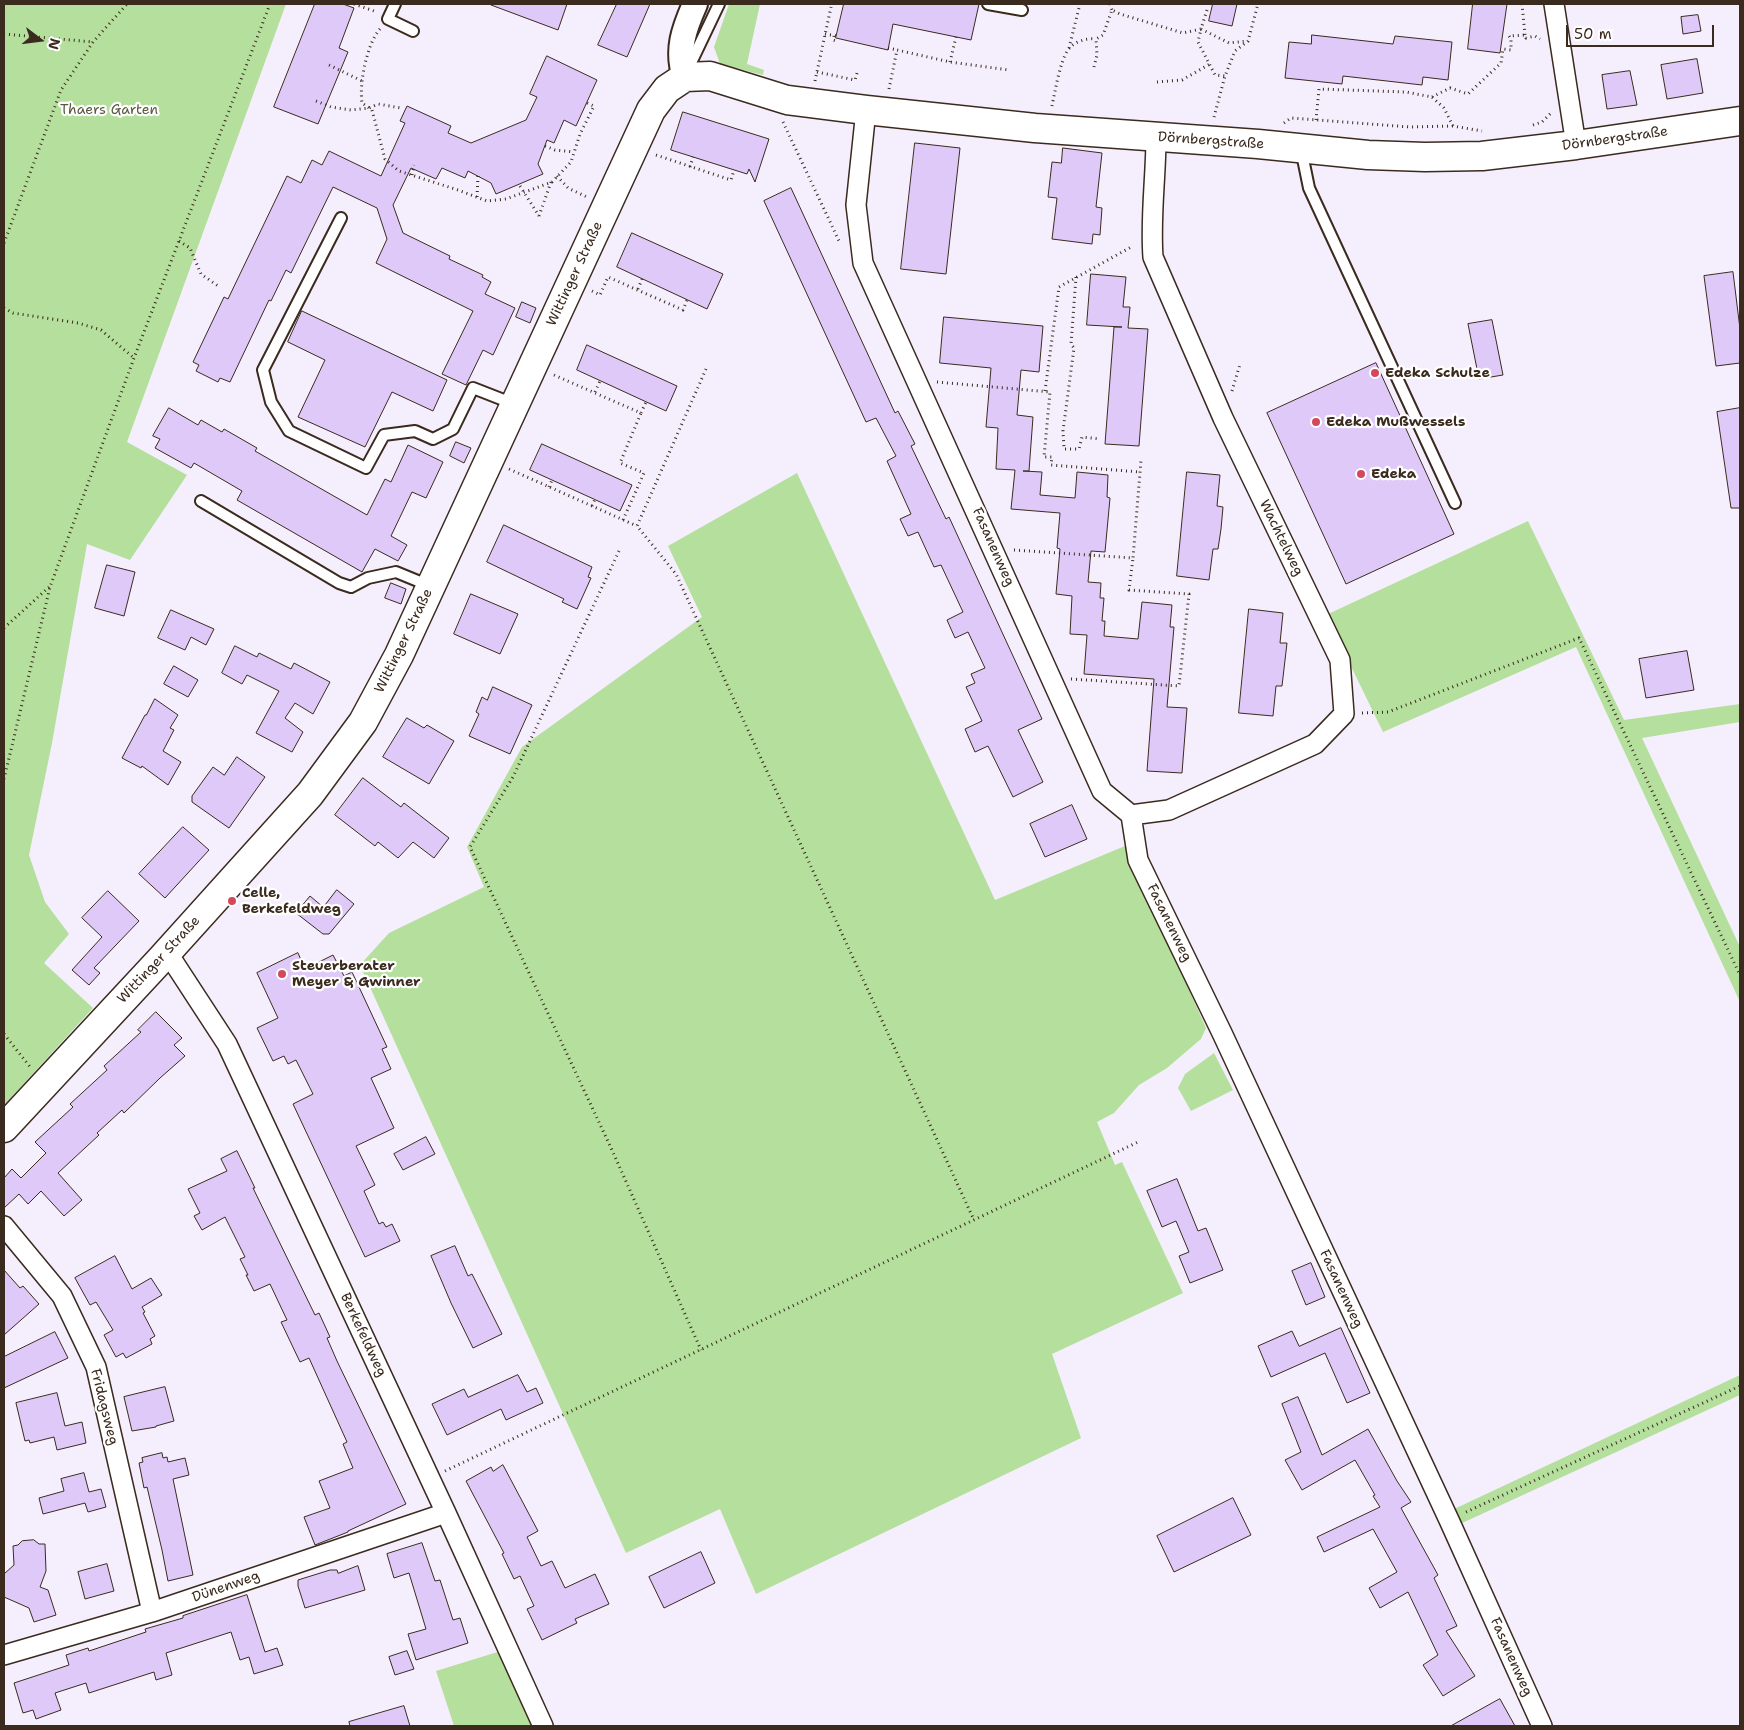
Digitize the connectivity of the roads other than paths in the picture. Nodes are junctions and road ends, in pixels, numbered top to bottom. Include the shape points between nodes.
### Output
1 (395, 4) edge
2 (695, 4) edge
3 (719, 4) edge
4 (988, 4) edge
5 (1554, 4) edge
6 (1022, 10) dead end
7 (413, 31) dead end
8 (685, 77) junction
9 (875, 111) junction
10 (1740, 121) edge
11 (1156, 137) junction
12 (1576, 144) junction
13 (1301, 148) junction
14 (341, 218) dead end
15 (515, 404) junction
16 (201, 501) dead end
17 (1455, 503) dead end
18 (431, 587) junction
19 (1131, 815) junction
20 (167, 952) junction
21 (4, 1128) edge
22 (4, 1226) edge
23 (446, 1513) junction
24 (152, 1612) junction
25 (4, 1655) edge
26 (542, 1726) edge
27 (1542, 1726) edge

1 - 7 lane via 388,19
2 - 8 street via 682,34 681,64
3 - 8 lane, Wittinger Straße
4 - 6 lane
5 - 12 street
8 - 9 main road, Dörnbergstraße via 710,76 798,102
8 - 15 main road, Wittinger Straße via 667,89 651,110
9 - 11 main road, Dörnbergstraße
9 - 19 street, Fasanenweg via 856,205 863,263 1102,791
10 - 12 main road, Dörnbergstraße
11 - 13 main road, Dörnbergstraße
11 - 19 street, Wachtelweg via 1153,256 1223,418 1340,660 1344,714 1315,744 1169,810
12 - 13 main road, Dörnbergstraße via 1482,156 1368,155
13 - 17 lane via 1309,188
14 - 15 lane via 264,370 271,402 289,431 366,468 384,435 414,432 433,439 453,429 473,388
15 - 18 main road, Wittinger Straße
16 - 18 lane via 339,583 351,587 368,578 396,572
18 - 20 main road, Wittinger Straße via 363,722 310,794
19 - 27 street, Fasanenweg via 1138,860 1222,1033
20 - 21 main road, Wittinger Straße
20 - 23 street, Berkefeldweg via 227,1044
22 - 24 street, Fridagsweg via 62,1296 96,1367
23 - 24 street, Dünenweg
23 - 26 street, Berkefeldweg
24 - 25 street, Dünenweg

